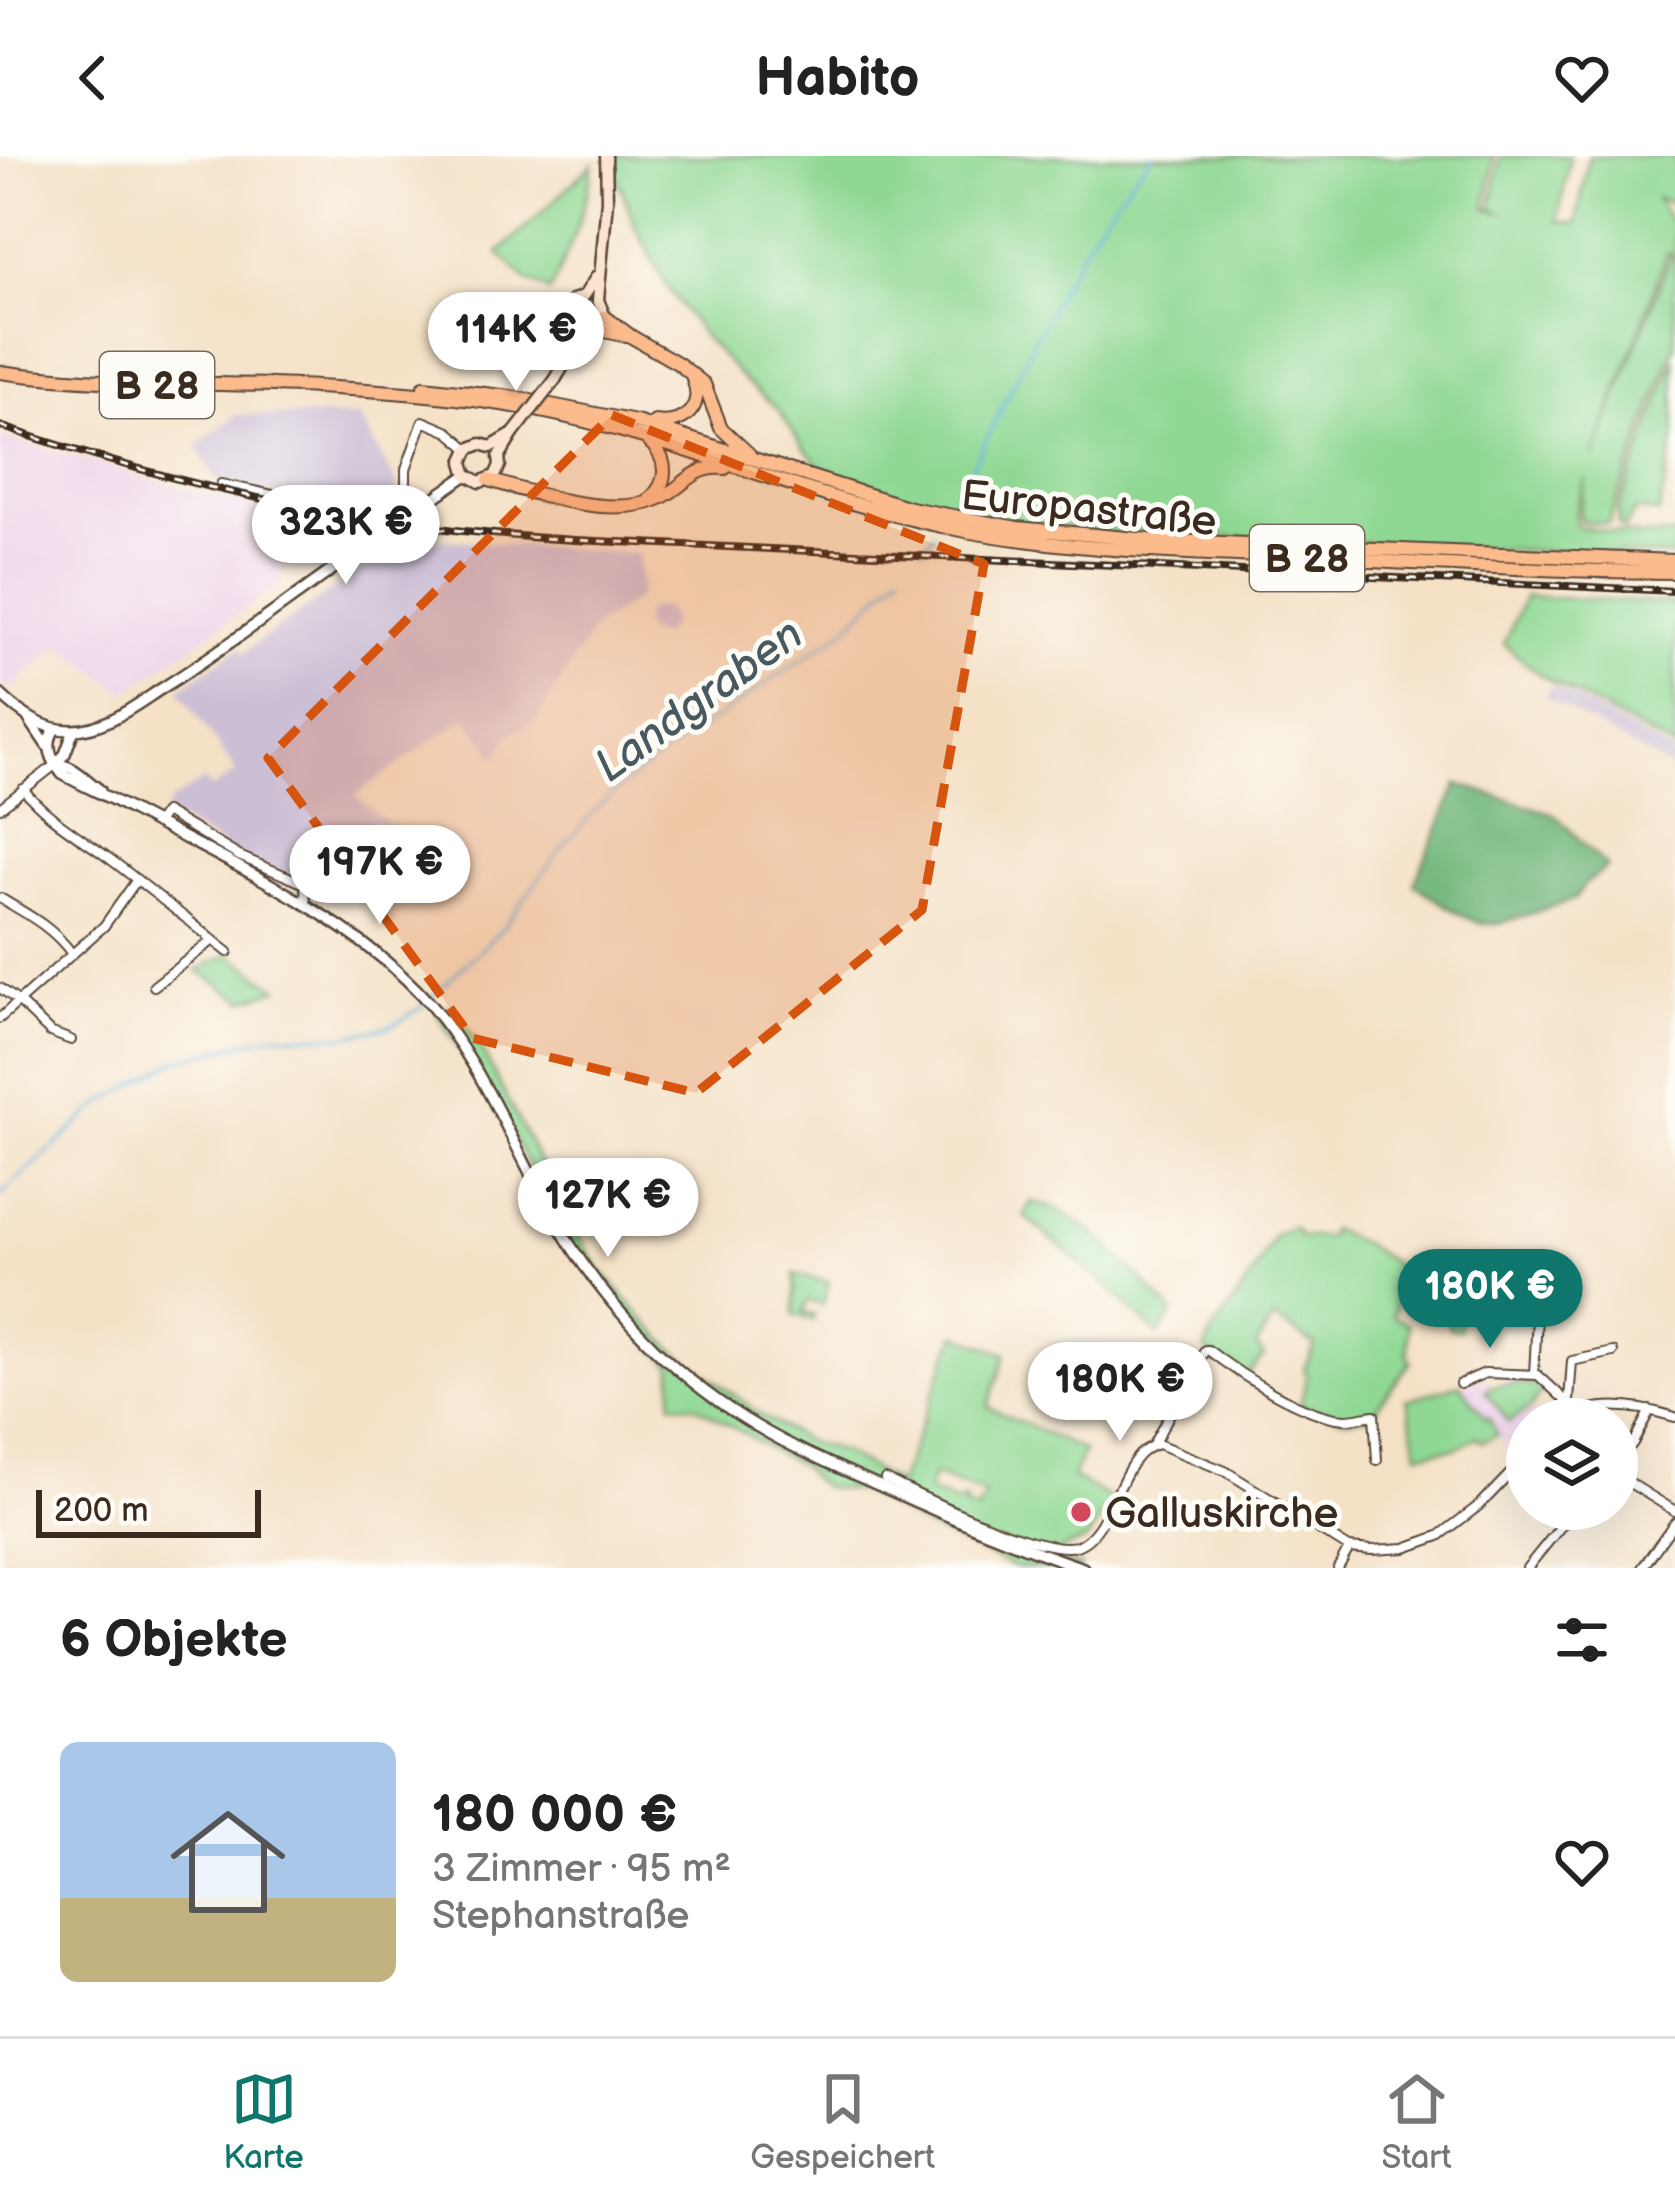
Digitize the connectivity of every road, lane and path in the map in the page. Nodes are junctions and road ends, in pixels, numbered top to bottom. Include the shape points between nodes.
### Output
1 (606, 156) edge
2 (598, 273) junction
3 (584, 296) junction
4 (598, 300) junction
5 (597, 327) junction
6 (571, 329) junction
7 (567, 359) junction
8 (0, 372) edge
9 (691, 372) junction
10 (640, 429) junction
11 (469, 449) junction
12 (495, 463) junction
13 (765, 464) junction
14 (751, 470) junction
15 (467, 475) junction
16 (220, 484) dead end
17 (646, 502) junction
18 (939, 520) junction
19 (1675, 562) edge
20 (1675, 572) edge
21 (0, 694) edge
22 (27, 716) junction
23 (56, 728) junction
24 (74, 730) junction
25 (50, 750) junction
26 (65, 754) junction
27 (55, 765) junction
28 (69, 767) junction
29 (23, 788) junction
30 (123, 805) junction
31 (0, 808) edge
32 (156, 824) junction
33 (136, 881) junction
34 (0, 898) edge
35 (306, 905) junction
36 (213, 940) junction
37 (228, 952) dead end
38 (72, 954) junction
39 (154, 986) dead end
40 (0, 988) edge
41 (18, 1000) junction
42 (0, 1018) edge
43 (71, 1040) dead end
44 (1538, 1296) dead end
45 (1613, 1352) dead end
46 (1534, 1375) junction
47 (1460, 1384) dead end
48 (1564, 1398) edge
49 (1569, 1398) edge
50 (1638, 1410) edge
51 (1650, 1410) junction
52 (1675, 1417) edge
53 (1638, 1435) edge
54 (1153, 1445) junction
55 (1377, 1460) dead end
56 (1506, 1478) edge
57 (885, 1479) dead end
58 (1638, 1487) edge
59 (1675, 1511) edge
60 (1675, 1522) edge
61 (1558, 1530) edge
62 (1349, 1548) junction
63 (1083, 1568) edge
64 (1338, 1568) edge
65 (1527, 1568) edge
66 (1642, 1568) edge

1 - 2 main road
2 - 3 main road
2 - 4 main road
3 - 4 main road
3 - 6 main road via 566,310
4 - 5 main road
5 - 6 main road
5 - 7 main road
5 - 9 main road via 632,337
6 - 7 main road
7 - 12 main road, bridge
8 - 10 main road, B 28 via 149,385 315,386 492,403
9 - 10 main road via 698,400 687,417
9 - 13 main road via 721,428
10 - 13 main road, B 28
10 - 14 main road, B 28
10 - 17 main road via 662,457 665,479
11 - 12 main road via 478,444
11 - 15 main road
11 - 16 street via 423,421 406,490 388,515
12 - 15 main road via 477,481
12 - 17 main road via 526,492 548,498
13 - 18 main road, Europastraße / B 28
14 - 17 main road via 699,471
14 - 18 main road, Europastraße / B 28 via 832,498
15 - 24 street, bridge via 140,703
18 - 19 main road, Europastraße / B 28 via 1149,540
18 - 20 main road, Europastraße / B 28 via 1112,549
21 - 22 street
22 - 23 street
22 - 25 street
23 - 24 street
23 - 25 street
24 - 26 street
25 - 27 street
26 - 27 street
26 - 28 street
27 - 28 street
27 - 29 street
27 - 30 street
28 - 30 street
29 - 31 street
29 - 33 street
30 - 32 street
32 - 35 street
32 - 35 street via 164,812 305,884
33 - 36 street
33 - 38 street
34 - 38 street
35 - 63 street via 367,945 436,1012 573,1250 686,1376 760,1429 833,1465
36 - 37 street
36 - 39 street
38 - 41 street
40 - 41 street
41 - 42 street
41 - 43 street via 50,1032
44 - 46 street
45 - 49 street via 1572,1360
46 - 47 street via 1485,1373
46 - 48 street
50 - 51 street
51 - 52 street
51 - 53 street
54 - 55 street via 1205,1350 1300,1405 1345,1419 1375,1415
54 - 57 street via 1135,1460 1094,1533 1073,1547 1015,1534
54 - 62 street via 1225,1471
56 - 62 street via 1439,1536 1397,1549
58 - 59 street
60 - 66 street
61 - 65 street
62 - 64 street

